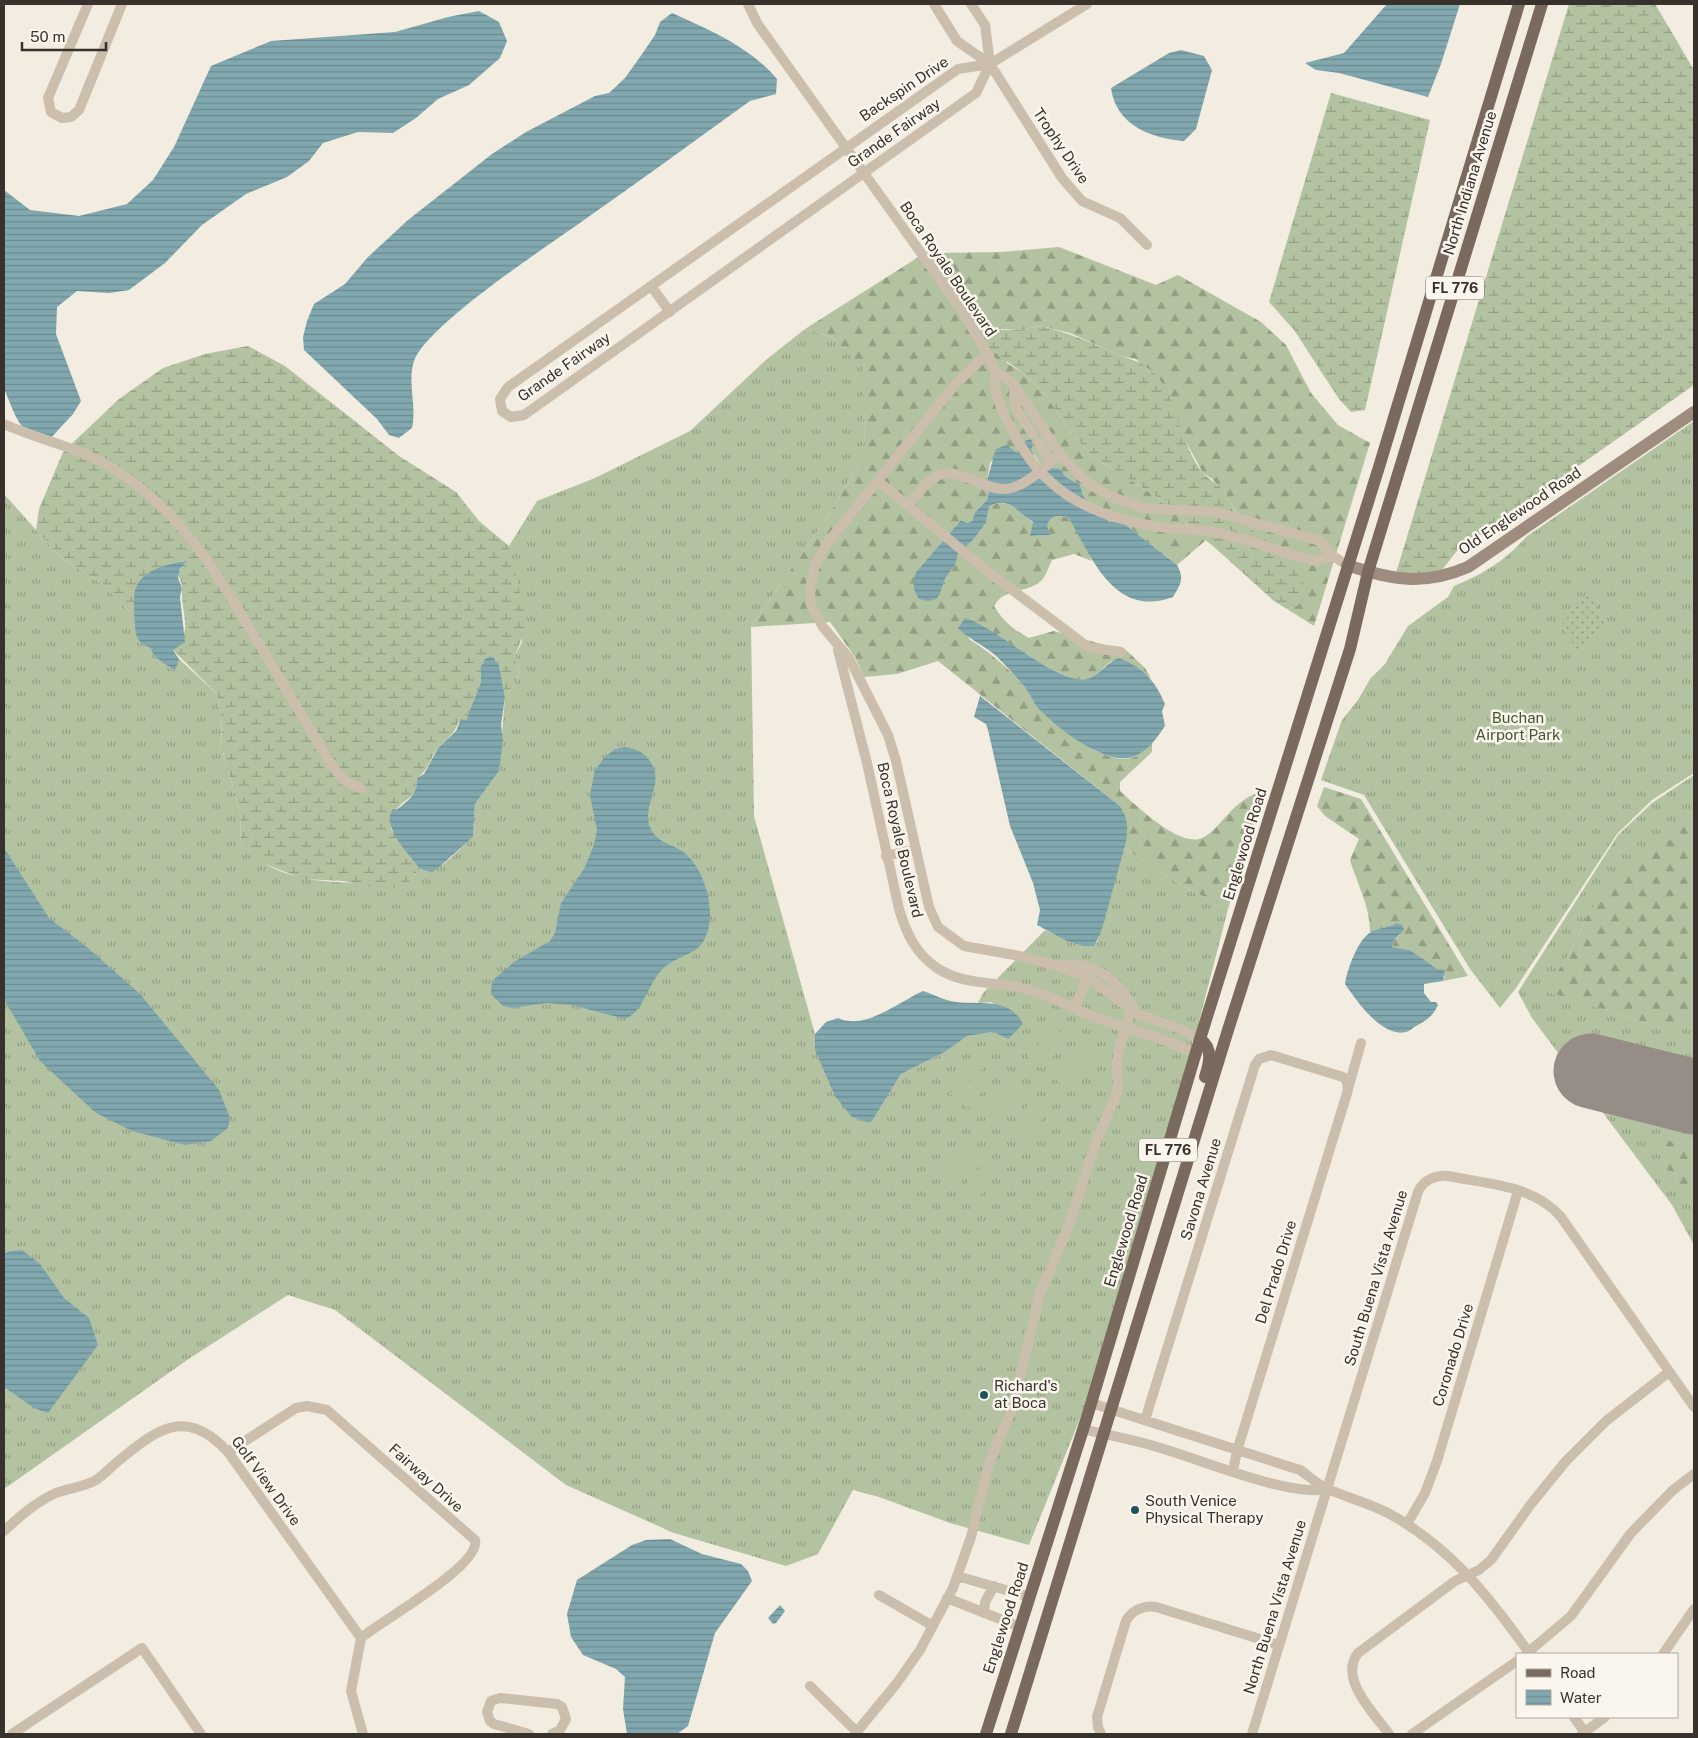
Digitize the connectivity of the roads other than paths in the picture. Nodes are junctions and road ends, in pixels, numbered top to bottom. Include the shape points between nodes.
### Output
1 (88, 4) edge
2 (122, 4) edge
3 (748, 4) edge
4 (934, 4) edge
5 (971, 4) edge
6 (1087, 4) edge
7 (1519, 4) edge
8 (1542, 4) edge
9 (990, 64) junction
10 (845, 148) junction
11 (864, 173) junction
12 (1147, 245) dead end
13 (651, 286) junction
14 (670, 312) junction
15 (987, 353) junction
16 (996, 372) junction
17 (1015, 386) junction
18 (1018, 412) junction
19 (1694, 412) edge
20 (1007, 420) junction
21 (4, 424) edge
22 (1056, 458) junction
23 (1039, 470) junction
24 (878, 481) junction
25 (908, 505) junction
26 (1333, 556) junction
27 (1347, 565) junction
28 (1368, 572) junction
29 (836, 644) junction
30 (1121, 652) dead end
31 (362, 789) dead end
32 (916, 849) junction
33 (886, 856) junction
34 (1058, 966) junction
35 (1088, 977) junction
36 (1074, 1008) junction
37 (1134, 1012) junction
38 (1125, 1027) junction
39 (1200, 1039) junction
40 (1362, 1043) dead end
41 (1197, 1054) junction
42 (1347, 1086) junction
43 (1187, 1164) junction
44 (1518, 1191) junction
45 (1669, 1372) junction
46 (1091, 1403) junction
47 (1694, 1407) edge
48 (1112, 1408) junction
49 (1145, 1420) junction
50 (1083, 1429) junction
51 (1104, 1434) junction
52 (1237, 1451) junction
53 (228, 1452) junction
54 (1233, 1471) junction
55 (1694, 1474) edge
56 (1327, 1489) junction
57 (1407, 1524) junction
58 (4, 1531) edge
59 (1468, 1574) junction
60 (957, 1576) junction
61 (994, 1586) junction
62 (879, 1595) dead end
63 (1030, 1597) junction
64 (948, 1598) junction
65 (1694, 1609) edge
66 (1025, 1611) junction
67 (984, 1613) junction
68 (1047, 1617) junction
69 (933, 1626) junction
70 (1020, 1627) junction
71 (361, 1638) junction
72 (1279, 1645) junction
73 (1527, 1653) edge
74 (1529, 1653) edge
75 (1664, 1653) edge
76 (1516, 1662) edge
77 (810, 1686) dead end
78 (1575, 1718) edge
79 (1605, 1718) edge
80 (856, 1733) edge
81 (12, 1734) edge
82 (201, 1734) edge
83 (363, 1734) edge
84 (530, 1734) edge
85 (552, 1734) edge
86 (986, 1734) edge
87 (1011, 1734) edge
88 (1102, 1734) edge
89 (1252, 1734) edge
90 (1389, 1734) edge
91 (1412, 1734) edge
92 (1584, 1734) edge

1 - 2 street via 48,98 51,112 62,118 71,118 79,110
3 - 10 street, Boca Royale Boulevard
4 - 9 street, Trophy Drive via 957,41
5 - 9 street, Trophy Drive via 985,25
6 - 9 street, Backspin Drive
7 - 27 main road, North Indiana Avenue / FL 776
8 - 28 main road, North Indiana Avenue / FL 776
9 - 10 street, Backspin Drive via 958,69
9 - 11 street, Grande Fairway via 976,93
9 - 12 street, Trophy Drive via 1074,194 1090,207 1125,222
10 - 11 street, Boca Royale Boulevard
10 - 13 street, Grande Fairway
11 - 14 street, Grande Fairway
11 - 15 street, Boca Royale Boulevard via 961,309
13 - 14 street
13 - 14 street, Grande Fairway via 508,387 500,399 502,411 511,417 524,414
15 - 16 street
15 - 24 street, Boca Royale Boulevard via 954,386
16 - 17 street
16 - 20 street via 994,385
17 - 18 street via 1013,398
17 - 22 street
18 - 20 street
18 - 22 street via 1036,439
19 - 28 street, Old Englewood Road via 1468,567 1447,575 1416,580
20 - 23 street via 1019,444
21 - 31 street via 66,446 111,467 152,496 176,519 207,558 331,764 344,780
22 - 23 street
22 - 26 street via 1089,484 1143,508 1216,512 1320,541
23 - 25 street via 1021,485 1005,490 982,486 952,472 941,474
23 - 26 street via 1060,491 1083,506 1112,518 1161,527 1213,531 1315,561
24 - 25 street
24 - 29 street, Boca Royale Boulevard via 826,545 814,566 810,588 812,606
25 - 30 street via 991,574 1088,647
26 - 27 street
27 - 28 street, Old Englewood Road
27 - 39 main road, Englewood Road / FL 776
28 - 43 main road, FL 776 via 1350,649
29 - 32 street, Boca Royale Boulevard via 848,658 888,734
29 - 33 street, Boca Royale Boulevard via 867,763
32 - 33 street
32 - 34 street, Boca Royale Boulevard via 929,907 938,927 947,936 964,946
33 - 36 street, Boca Royale Boulevard via 905,930 917,950 937,968 961,979 1025,988
34 - 35 street, Boca Royale Boulevard
34 - 37 street via 1072,962 1089,966 1114,980 1127,996
35 - 36 street
35 - 37 street, Boca Royale Boulevard
36 - 38 street, Boca Royale Boulevard
37 - 38 street
37 - 39 street, Boca Royale Boulevard
38 - 41 street, Boca Royale Boulevard via 1170,1040
38 - 60 street via 1117,1063 1118,1091 1097,1139 1069,1225 1040,1293 1013,1407 989,1463 971,1537
39 - 41 main road, Englewood Road / FL 776
39 - 43 main road via 1208,1047 1209,1063 1184,1144
40 - 42 street, Del Prado Drive
41 - 46 main road, Englewood Road / FL 776
42 - 49 street, Savona Avenue via 1340,1076 1271,1055 1259,1058
42 - 52 street, Del Prado Drive
43 - 48 main road, FL 776
44 - 45 street, South Buena Vista Avenue via 1538,1197 1561,1217
44 - 56 street, South Buena Vista Avenue via 1443,1176 1429,1180 1419,1188
44 - 57 street, Coronado Drive via 1437,1461 1425,1493
45 - 47 street, South Buena Vista Avenue
45 - 59 street via 1626,1404 1584,1443 1544,1486 1496,1555 1479,1570
46 - 48 street
46 - 50 main road, Englewood Road / FL 776
48 - 49 street
48 - 51 main road, FL 776
49 - 52 street
50 - 51 street
50 - 63 main road, Englewood Road / FL 776
51 - 54 street
51 - 68 main road, FL 776
52 - 54 street, Del Prado Drive
52 - 56 street via 1300,1470
53 - 58 street, Golf View Drive via 203,1430 190,1426 165,1428 96,1480 39,1502
53 - 71 street, Golf View Drive
53 - 71 street, Fairway Drive via 296,1408 306,1406 327,1410 475,1540 475,1550 456,1571
54 - 56 street via 1315,1492
55 - 74 street via 1647,1516 1616,1552 1571,1616
56 - 57 street via 1369,1504
56 - 72 street, North Buena Vista Avenue
57 - 59 street via 1433,1542
59 - 73 street via 1494,1603
59 - 90 street via 1455,1580 1353,1660 1355,1685
60 - 61 street
60 - 64 street
61 - 63 street
61 - 67 street via 985,1602
62 - 69 street
63 - 66 main road, Englewood Road / FL 776
64 - 67 street
64 - 69 street
65 - 75 street
66 - 68 main road
66 - 70 main road, Englewood Road / FL 776
67 - 70 street
68 - 87 main road, FL 776
69 - 80 street via 897,1683
70 - 86 main road, Englewood Road / FL 776
71 - 83 street via 351,1691
72 - 88 street via 1156,1607 1140,1608 1126,1621 1097,1717
72 - 89 street, North Buena Vista Avenue
76 - 91 street
77 - 80 street
78 - 92 street
79 - 92 street
81 - 82 street via 142,1648
84 - 85 street via 490,1721 486,1712 491,1702 500,1698 557,1704 562,1707 566,1719 560,1730

